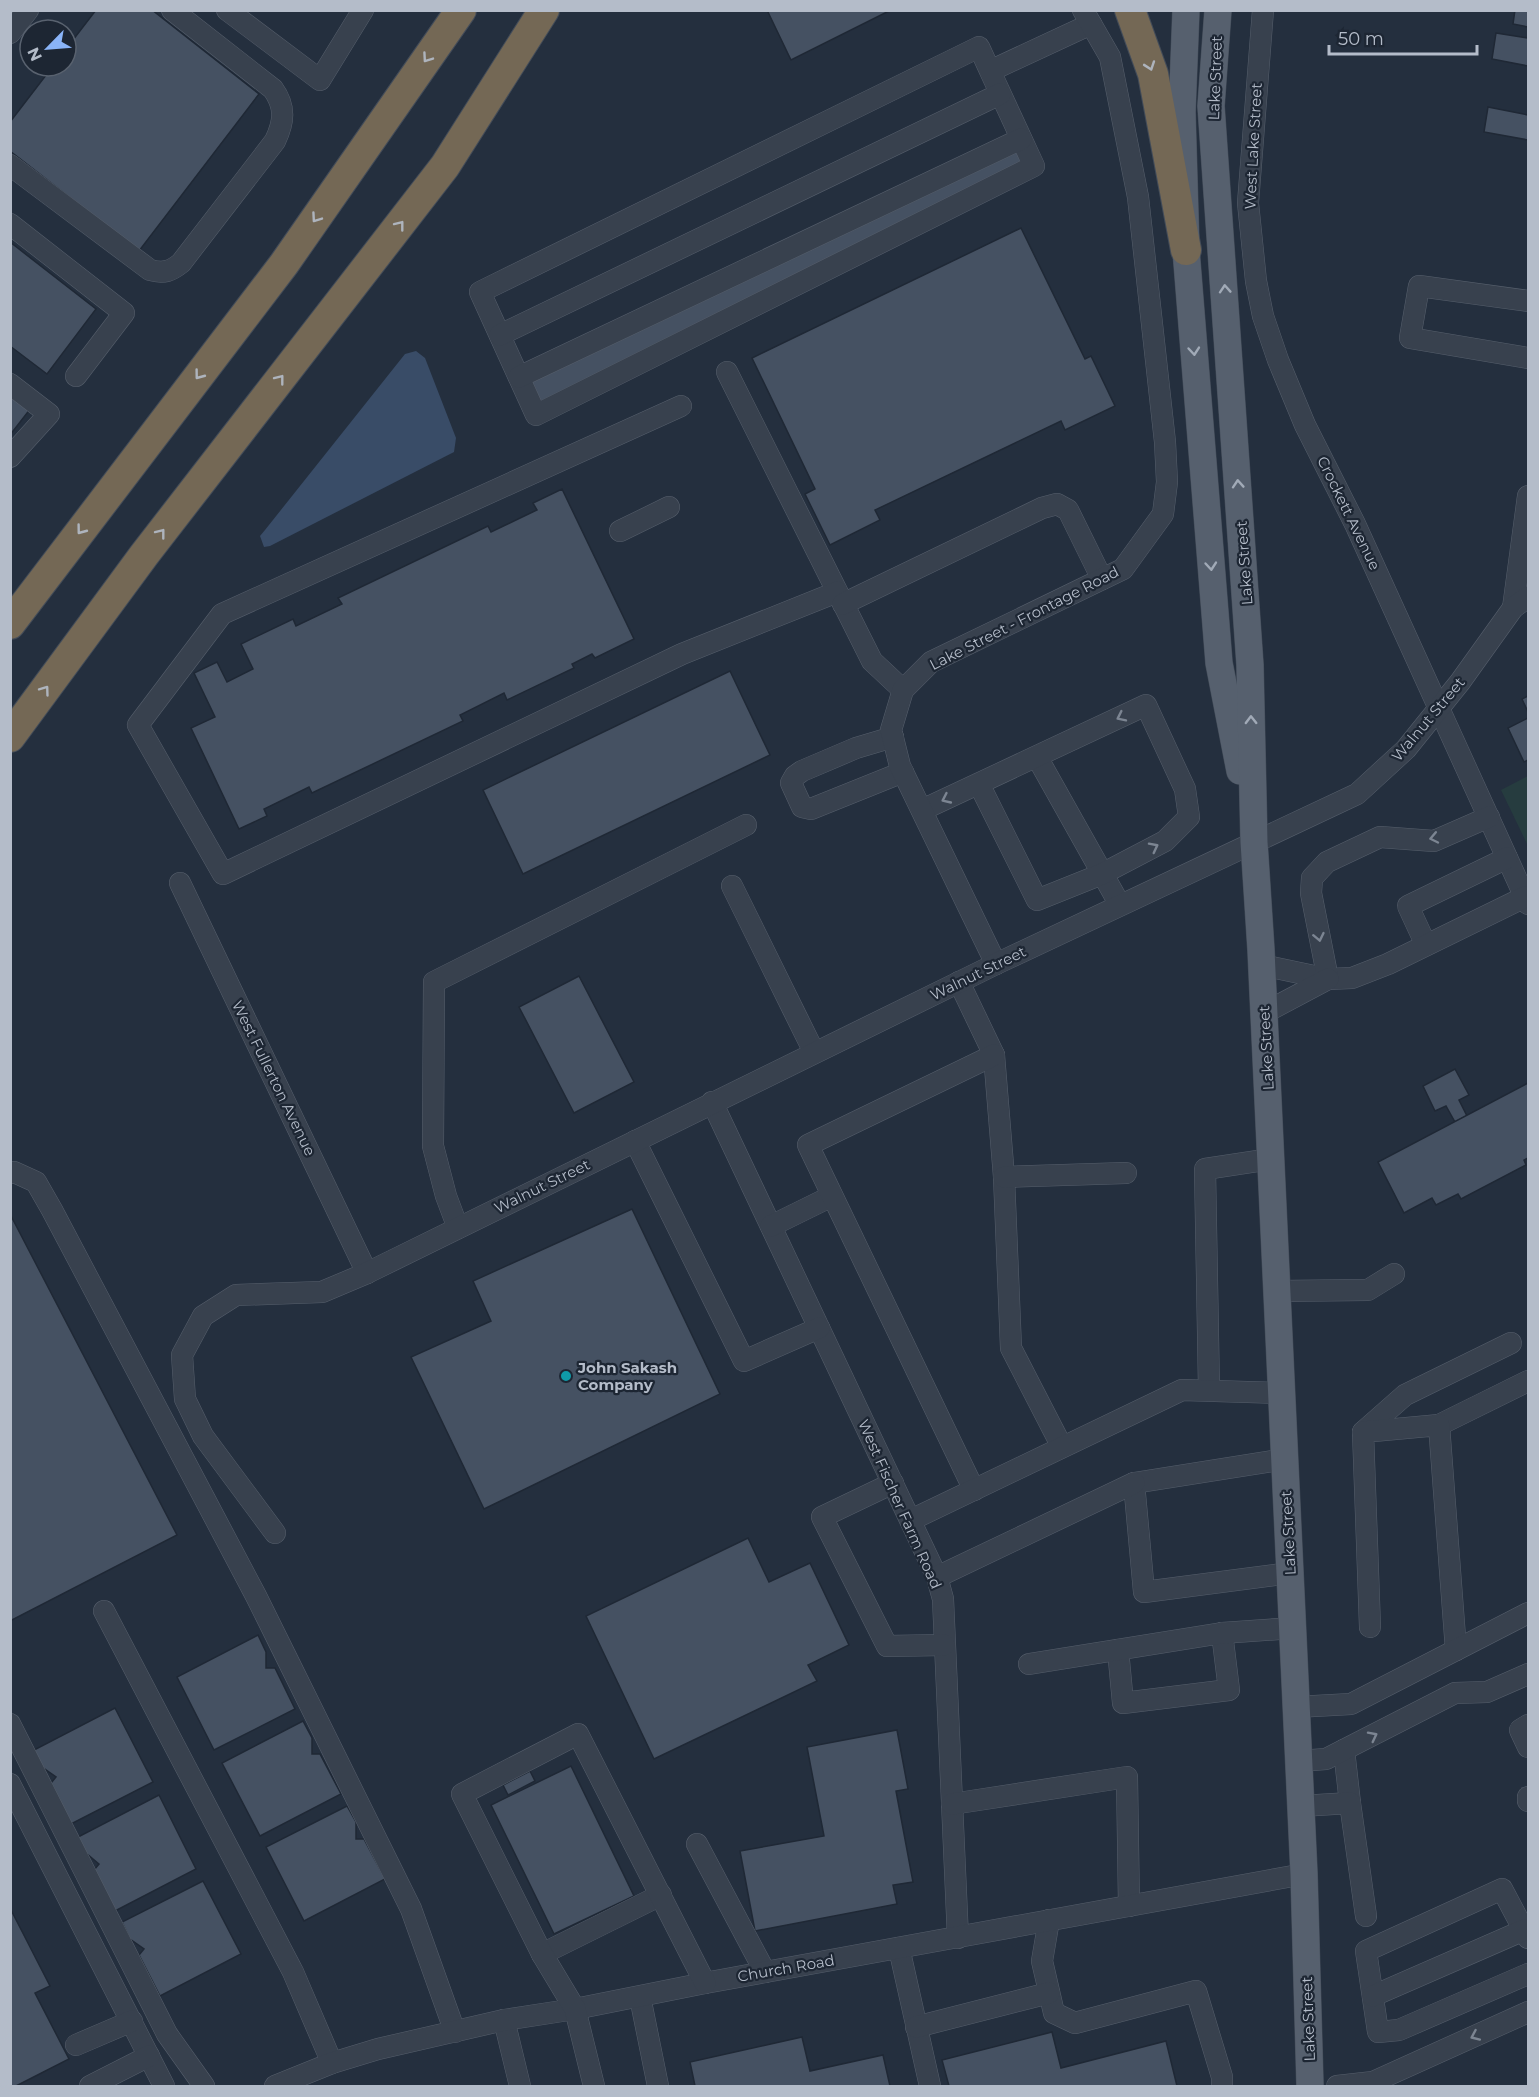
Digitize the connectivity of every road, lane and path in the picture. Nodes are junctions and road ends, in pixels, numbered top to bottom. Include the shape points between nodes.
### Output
1 (28, 10) edge
2 (172, 10) edge
3 (227, 10) edge
4 (363, 10) edge
5 (461, 10) edge
6 (544, 10) edge
7 (1130, 10) edge
8 (1186, 10) edge
9 (1218, 10) edge
10 (1263, 10) edge
11 (1087, 17) edge
12 (10, 33) edge
13 (990, 72) junction
14 (1000, 94) junction
15 (1021, 139) junction
16 (10, 165) edge
17 (10, 224) edge
18 (1186, 250) junction
19 (1528, 300) edge
20 (1263, 316) joint
21 (500, 335) junction
22 (1528, 358) edge
23 (727, 372) dead end
24 (76, 376) dead end
25 (519, 377) junction
26 (10, 384) edge
27 (681, 406) dead end
28 (10, 457) edge
29 (1528, 496) edge
30 (669, 507) dead end
31 (620, 531) dead end
32 (1102, 579) junction
33 (840, 598) junction
34 (1521, 603) edge
35 (10, 624) edge
36 (903, 690) junction
37 (1439, 709) junction
38 (10, 737) edge
39 (893, 737) junction
40 (1037, 757) junction
41 (903, 772) junction
42 (979, 784) junction
43 (922, 810) junction
44 (1489, 817) junction
45 (746, 825) dead end
46 (1254, 842) junction
47 (1507, 858) junction
48 (1102, 874) junction
49 (180, 883) dead end
50 (732, 886) dead end
51 (1527, 900) edge
52 (1120, 905) junction
53 (1426, 945) junction
54 (996, 964) junction
55 (1262, 965) junction
56 (1328, 979) junction
57 (959, 982) junction
58 (1264, 1013) junction
59 (814, 1052) junction
60 (994, 1054) junction
61 (712, 1102) junction
62 (634, 1141) junction
63 (1271, 1158) junction
64 (10, 1173) edge
65 (1126, 1173) dead end
66 (1004, 1177) junction
67 (832, 1196) junction
68 (771, 1226) junction
69 (458, 1228) junction
70 (367, 1273) junction
71 (1395, 1274) dead end
72 (1277, 1291) junction
73 (819, 1328) junction
74 (1511, 1343) dead end
75 (1528, 1381) edge
76 (1209, 1389) junction
77 (1282, 1393) junction
78 (1439, 1425) junction
79 (1363, 1432) junction
80 (1062, 1447) junction
81 (1285, 1460) junction
82 (893, 1483) junction
83 (1134, 1483) junction
84 (974, 1490) junction
85 (911, 1520) junction
86 (275, 1533) dead end
87 (1290, 1573) junction
88 (937, 1577) junction
89 (104, 1611) dead end
90 (1528, 1613) edge
91 (1370, 1627) dead end
92 (1293, 1628) junction
93 (1222, 1633) junction
94 (944, 1645) junction
95 (1118, 1650) junction
96 (1456, 1650) junction
97 (1029, 1664) dead end
98 (1528, 1674) edge
99 (1296, 1707) junction
100 (10, 1724) edge
101 (1528, 1725) edge
102 (1528, 1747) edge
103 (1344, 1750) junction
104 (1299, 1761) junction
105 (10, 1784) edge
106 (1350, 1803) junction
107 (952, 1804) junction
108 (1301, 1806) junction
109 (697, 1844) dead end
110 (1304, 1874) junction
111 (661, 1894) junction
112 (1129, 1906) junction
113 (1366, 1916) dead end
114 (1049, 1920) junction
115 (1526, 1934) edge
116 (958, 1938) junction
117 (898, 1948) junction
118 (542, 1954) junction
119 (765, 1972) junction
120 (1528, 1974) edge
121 (705, 1983) junction
122 (1049, 1993) junction
123 (639, 1996) junction
124 (1373, 1996) junction
125 (575, 2009) junction
126 (1528, 2012) edge
127 (504, 2020) junction
128 (132, 2021) junction
129 (916, 2027) junction
130 (455, 2032) junction
131 (76, 2045) dead end
132 (149, 2056) junction
133 (332, 2063) junction
134 (1373, 2084) edge
135 (90, 2086) edge
136 (164, 2086) edge
137 (204, 2086) edge
138 (275, 2086) edge
139 (520, 2086) edge
140 (594, 2086) edge
141 (658, 2086) edge
142 (930, 2086) edge
143 (1222, 2086) edge
144 (1310, 2086) edge
145 (1337, 2086) edge

1 - 12 street
2 - 16 street via 273,88 283,110 282,127 275,141 181,262 171,271 150,270
3 - 4 street via 320,80
5 -> 35 highway via 284,264
38 -> 6 highway via 144,555 445,166
7 -> 18 highway via 1153,74
8 - 18 main road, Lake Street via 1182,112
46 -> 9 main road, Lake Street via 1250,665 1211,106
10 - 20 street, West Lake Street via 1248,203
11 - 13 street
11 - 32 street, Lake Street - Frontage Road via 1110,57 1138,197 1167,482 1163,514 1123,569
13 - 14 street
13 - 21 street via 979,47 480,292
14 - 15 street
14 - 21 street
15 - 25 street
15 - 25 street via 1034,166 536,415
17 - 24 street via 124,313
18 -> 46 main road, Lake Street via 1219,663
19 - 22 street via 1419,286 1410,338
20 - 37 street, Crockett Avenue via 1305,425
21 - 25 street
23 - 33 street
26 - 28 street via 49,414
27 - 33 street via 222,614 138,725 223,874 682,654
29 - 34 street
30 - 31 street
32 - 33 street via 1068,510 1057,504
32 - 36 street, Lake Street - Frontage Road via 931,662
33 - 36 street via 872,661
34 - 37 street, Walnut Street
36 - 39 street, Lake Street - Frontage Road via 891,730
37 - 44 street, Crockett Avenue
37 - 46 street, Walnut Street via 1406,749 1357,794
39 - 41 street, Lake Street - Frontage Road
39 - 41 street via 802,771 791,783 802,807 811,809
40 - 42 street
40 - 48 street
48 -> 40 street via 1165,841 1189,817 1185,789 1146,705
41 - 43 street, Lake Street - Frontage Road
42 -> 43 street
42 - 48 street via 1037,900
43 - 54 street, Lake Street - Frontage Road
44 - 47 street, Crockett Avenue
44 -> 56 street via 1434,841 1380,837 1327,862 1312,878 1311,893
45 - 69 street via 434,982 433,1146
46 - 52 street, Walnut Street
46 - 55 main road, Lake Street
47 - 51 street, Crockett Avenue
47 - 53 street via 1408,906
48 - 52 street
49 - 70 street, West Fullerton Avenue
50 - 59 street
51 - 53 street
52 - 54 street, Walnut Street
53 - 56 street via 1352,978
54 - 57 street, Walnut Street
55 - 56 street
55 - 58 main road, Lake Street
56 - 58 street
57 - 59 street, Walnut Street
57 - 60 street
58 - 63 main road, Lake Street
59 - 61 street, Walnut Street
60 - 66 street
60 - 67 street via 808,1145
61 - 62 street, Walnut Street
61 - 68 street, West Fischer Farm Road
62 - 69 street, Walnut Street
62 - 73 street via 744,1361
63 - 72 main road, Lake Street
63 - 76 street via 1205,1169
64 - 130 street via 36,1182 256,1596 411,1909
65 - 66 street
66 - 80 street via 1011,1348
67 - 68 street
67 - 84 street
68 - 73 street, West Fischer Farm Road
69 - 70 street, Walnut Street
70 - 86 street, Walnut Street via 322,1292 236,1295 203,1316 182,1356 185,1399 203,1436
71 - 72 street via 1368,1290
72 - 77 main road, Lake Street
73 - 82 street, West Fischer Farm Road
74 - 79 street via 1405,1395
75 - 78 street
76 - 77 street
76 - 80 street via 1182,1390
77 - 81 main road, Lake Street
78 - 79 street
78 - 96 street
79 - 91 street
80 - 84 street
81 - 83 street
81 - 87 main road, Lake Street
82 - 85 street, West Fischer Farm Road
82 - 94 street via 822,1517 887,1646
83 - 87 street via 1144,1592
83 - 88 street
84 - 85 street
85 - 88 street, West Fischer Farm Road
87 - 92 main road, Lake Street
88 - 94 street, West Fischer Farm Road via 943,1599
89 - 133 street via 293,1972
90 - 96 street
92 - 93 street
92 - 99 main road, Lake Street
93 - 95 street
93 - 95 street via 1229,1690 1123,1703
94 - 107 street, West Fischer Farm Road
95 - 97 street
96 - 99 street via 1351,1704
103 -> 98 street via 1455,1693 1487,1692
99 - 104 main road, Lake Street
100 - 137 street via 167,2034
101 - 102 street via 1520,1730
103 - 104 street via 1326,1759
103 - 106 street
104 - 108 main road, Lake Street
105 - 128 street
106 - 108 street
106 - 113 street
107 - 112 street via 1127,1777
107 - 116 street, West Fischer Farm Road
108 - 110 main road, Lake Street
109 - 119 street
110 - 112 street, Church Road
110 - 144 main road, Lake Street
111 - 118 street
111 - 118 street via 578,1734 462,1794
111 - 121 street
112 - 114 street, Church Road
114 - 116 street, Church Road
114 - 122 street via 1042,1961
115 - 124 street
115 - 124 street via 1502,1889 1366,1951
116 - 117 street, Church Road
117 - 119 street, Church Road
117 - 129 street
118 - 125 street
119 - 121 street, Church Road
120 - 124 street via 1399,2030 1378,2032
121 - 123 street, Church Road
122 - 129 street
122 - 143 street via 1054,2013 1075,2023 1196,1991
123 - 125 street, Church Road
123 - 141 street
125 - 127 street, Church Road
125 - 140 street
126 -> 134 street
127 - 130 street, Church Road
127 - 139 street
128 - 131 street
128 - 132 street
129 - 142 street
130 - 133 street, Church Road
132 - 135 street
132 - 136 street
133 - 138 street, Church Road
134 - 145 street

